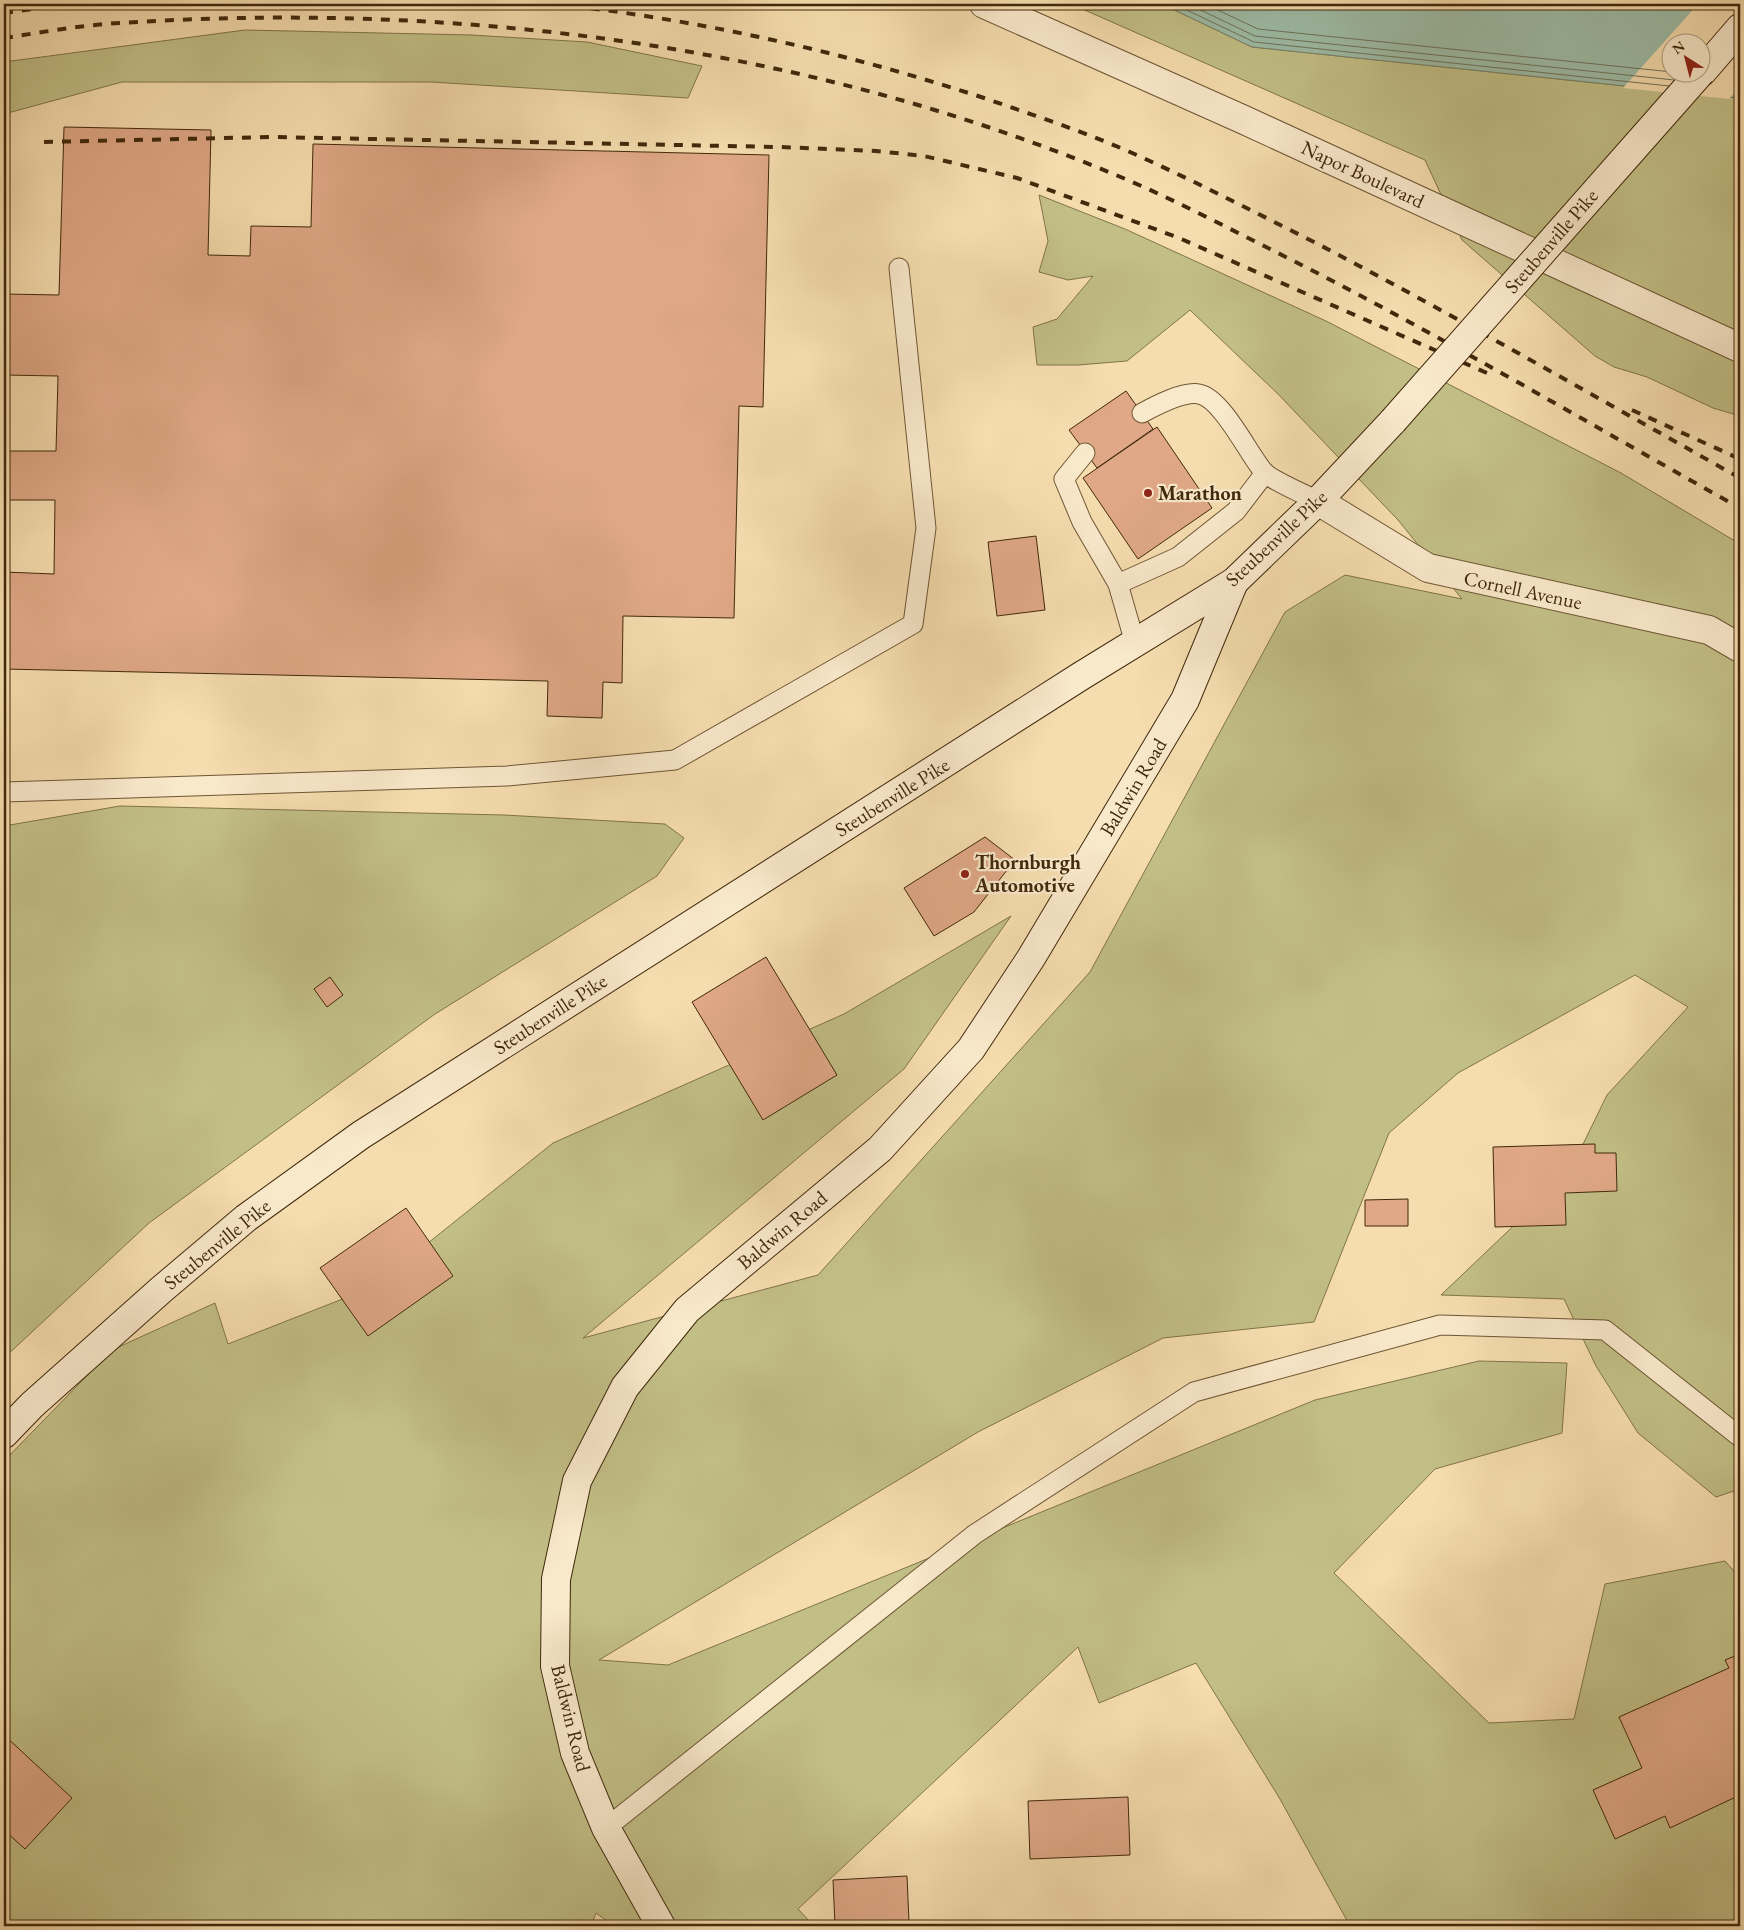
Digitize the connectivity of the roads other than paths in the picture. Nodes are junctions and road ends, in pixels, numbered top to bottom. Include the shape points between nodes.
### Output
1 (984, 4) edge
2 (1740, 28) edge
3 (1712, 60) edge
4 (1692, 82) edge
5 (899, 268) dead end
6 (1740, 348) edge
7 (1142, 413) dead end
8 (1085, 452) dead end
9 (1265, 473) junction
10 (1318, 501) junction
11 (1234, 582) junction
12 (1118, 584) junction
13 (1135, 643) junction
14 (1740, 648) edge
15 (4, 792) edge
16 (4, 1434) edge
17 (1740, 1437) edge
18 (606, 1828) junction
19 (661, 1926) edge

1 - 6 street, Napor Boulevard
2 - 3 street, Steubenville Pike
4 - 10 street, Steubenville Pike, bridge via 1393,421
5 - 15 lane via 926,528 913,624 675,760 507,776
7 - 9 lane via 1167,400 1198,394 1213,401
8 - 12 lane via 1064,479 1082,522
9 - 10 lane
9 - 12 lane via 1236,511 1178,557
10 - 11 street, Steubenville Pike
10 - 14 street, Cornell Avenue via 1428,568 1709,630
11 - 13 street, Steubenville Pike
11 - 18 street, Baldwin Road via 1185,700 1032,958 971,1049 880,1149 687,1310 625,1387 586,1464 577,1482 556,1579 555,1666 576,1753
12 - 13 lane
13 - 16 street, Steubenville Pike via 362,1134 246,1218 32,1405
17 - 18 lane via 1605,1330 1440,1325 1194,1392 974,1534
18 - 19 street, Baldwin Road

